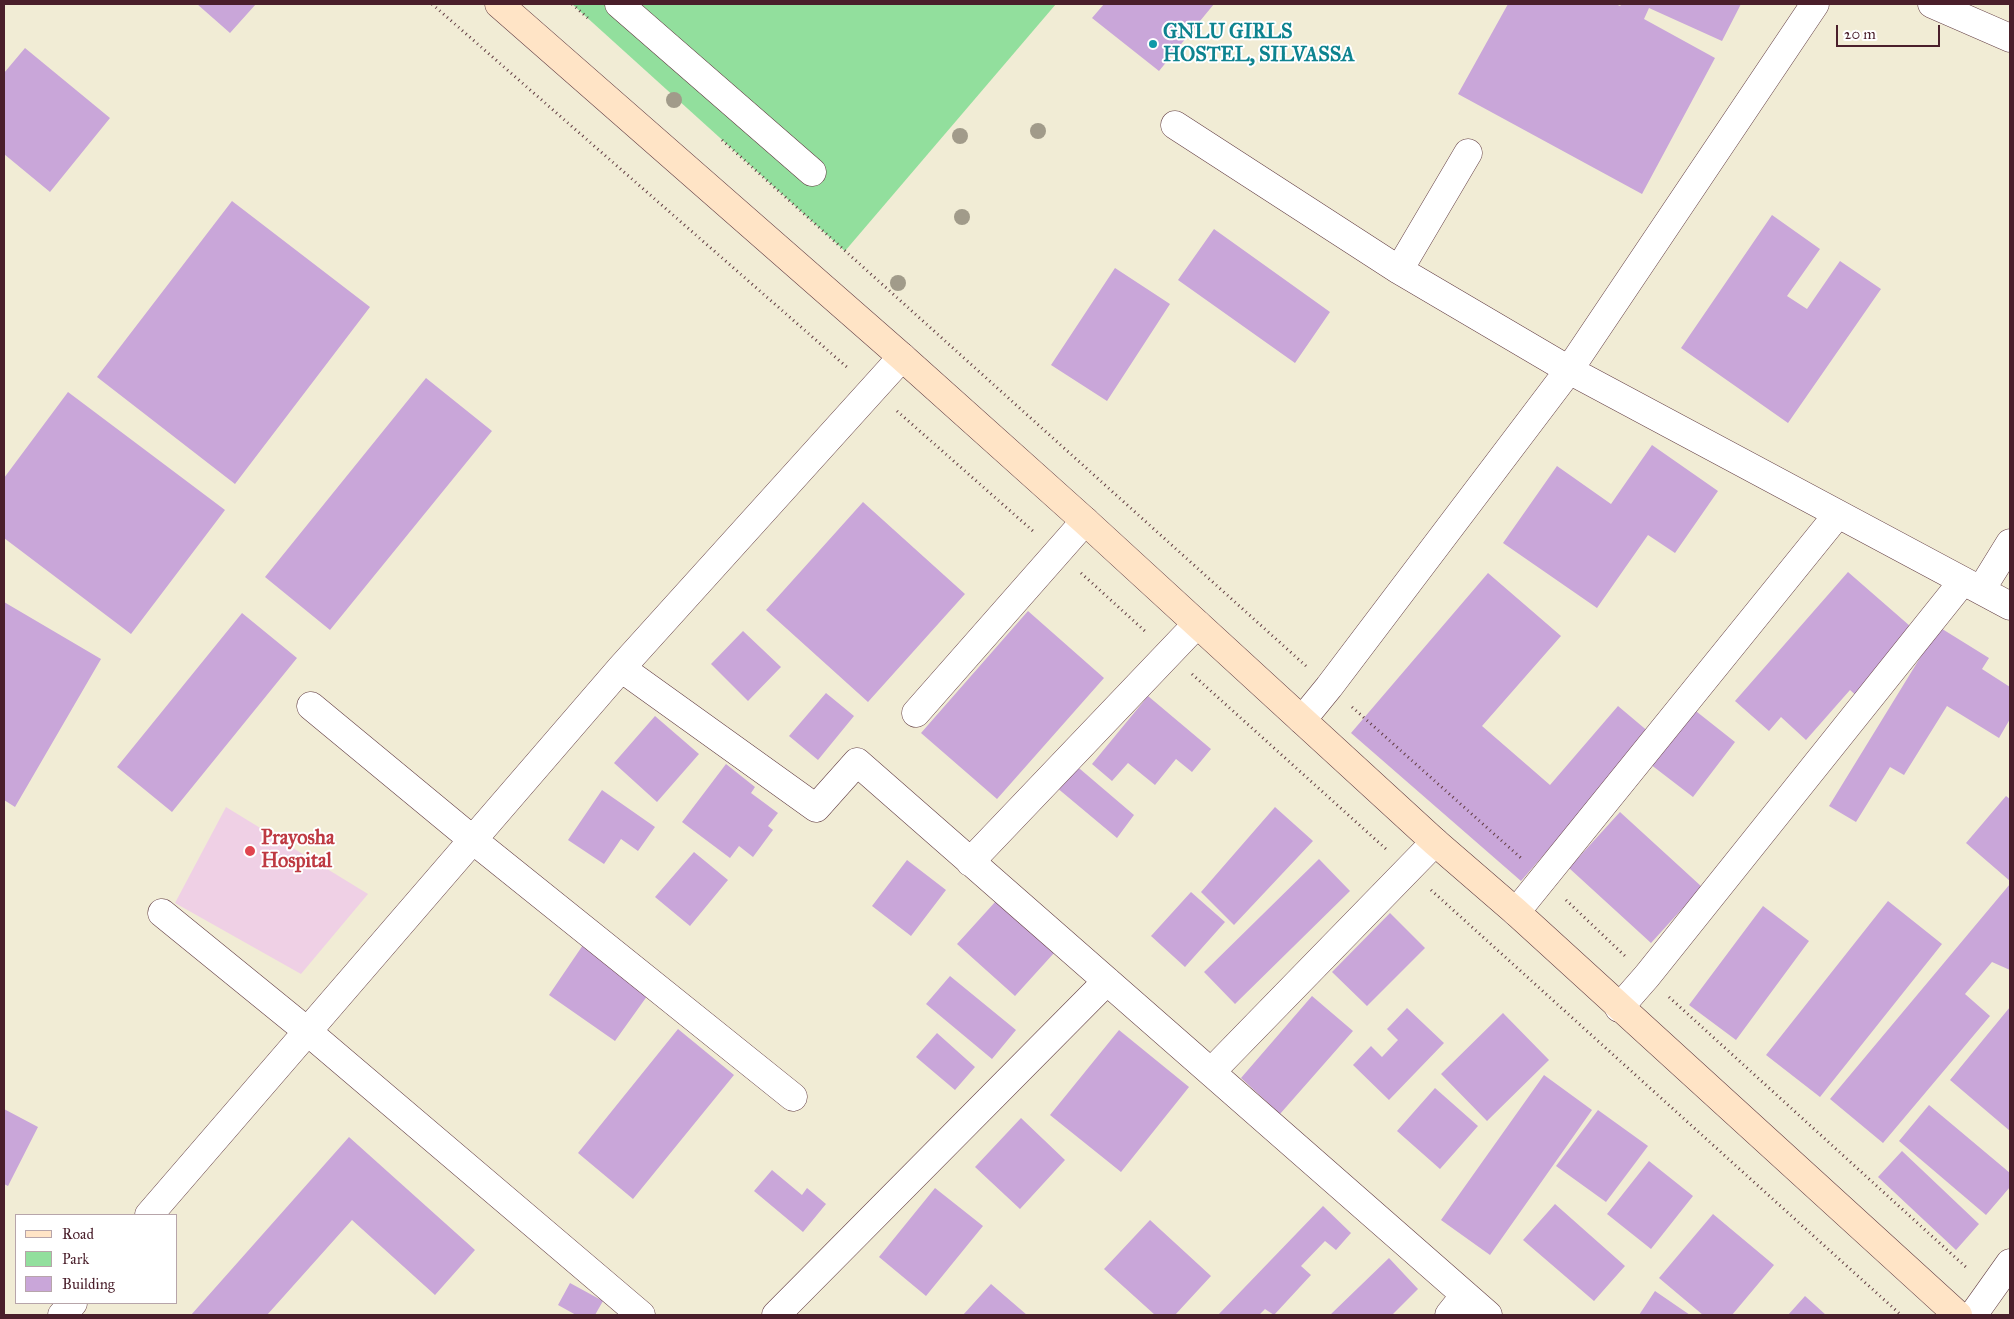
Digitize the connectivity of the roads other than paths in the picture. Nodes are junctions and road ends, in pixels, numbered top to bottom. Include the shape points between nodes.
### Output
1 (499, 4) edge
2 (619, 4) edge
3 (1815, 4) edge
4 (1932, 4) edge
5 (2010, 38) edge
6 (1174, 125) dead end
7 (1468, 153) dead end
8 (812, 172) dead end
9 (1399, 270) junction
10 (902, 357) junction
11 (1569, 370) junction
12 (1838, 514) junction
13 (1085, 521) junction
14 (2010, 543) edge
15 (1972, 586) junction
16 (2010, 606) edge
17 (1197, 624) junction
18 (621, 668) junction
19 (311, 706) dead end
20 (916, 713) dead end
21 (1302, 720) junction
22 (473, 840) junction
23 (1435, 842) junction
24 (970, 862) junction
25 (1516, 912) junction
26 (162, 913) dead end
27 (1107, 981) junction
28 (1619, 1008) junction
29 (307, 1031) junction
30 (1210, 1072) junction
31 (793, 1097) dead end
32 (150, 1214) edge
33 (2010, 1264) edge
34 (72, 1304) edge
35 (1457, 1305) edge
36 (62, 1315) edge
37 (640, 1315) edge
38 (776, 1315) edge
39 (1488, 1315) edge
40 (1958, 1315) edge
41 (1973, 1315) edge

1 - 10 main road
2 - 8 street
3 - 11 street
4 - 5 street
6 - 9 street
7 - 9 street
9 - 11 street
10 - 13 main road
10 - 18 street
11 - 12 street
11 - 21 street
12 - 15 street
12 - 25 street
13 - 17 main road
13 - 20 street
14 - 15 street
15 - 16 street
15 - 28 street
17 - 21 main road
17 - 24 street
18 - 22 street
18 - 24 street via 816,808 857,762
19 - 22 street
21 - 23 main road
22 - 29 street
22 - 31 street
23 - 25 main road
23 - 30 street
24 - 27 street
25 - 28 main road
26 - 29 street
27 - 30 street
27 - 38 street
28 - 40 main road
29 - 32 street
29 - 37 street
30 - 35 street
33 - 41 street
34 - 36 street
35 - 39 street

